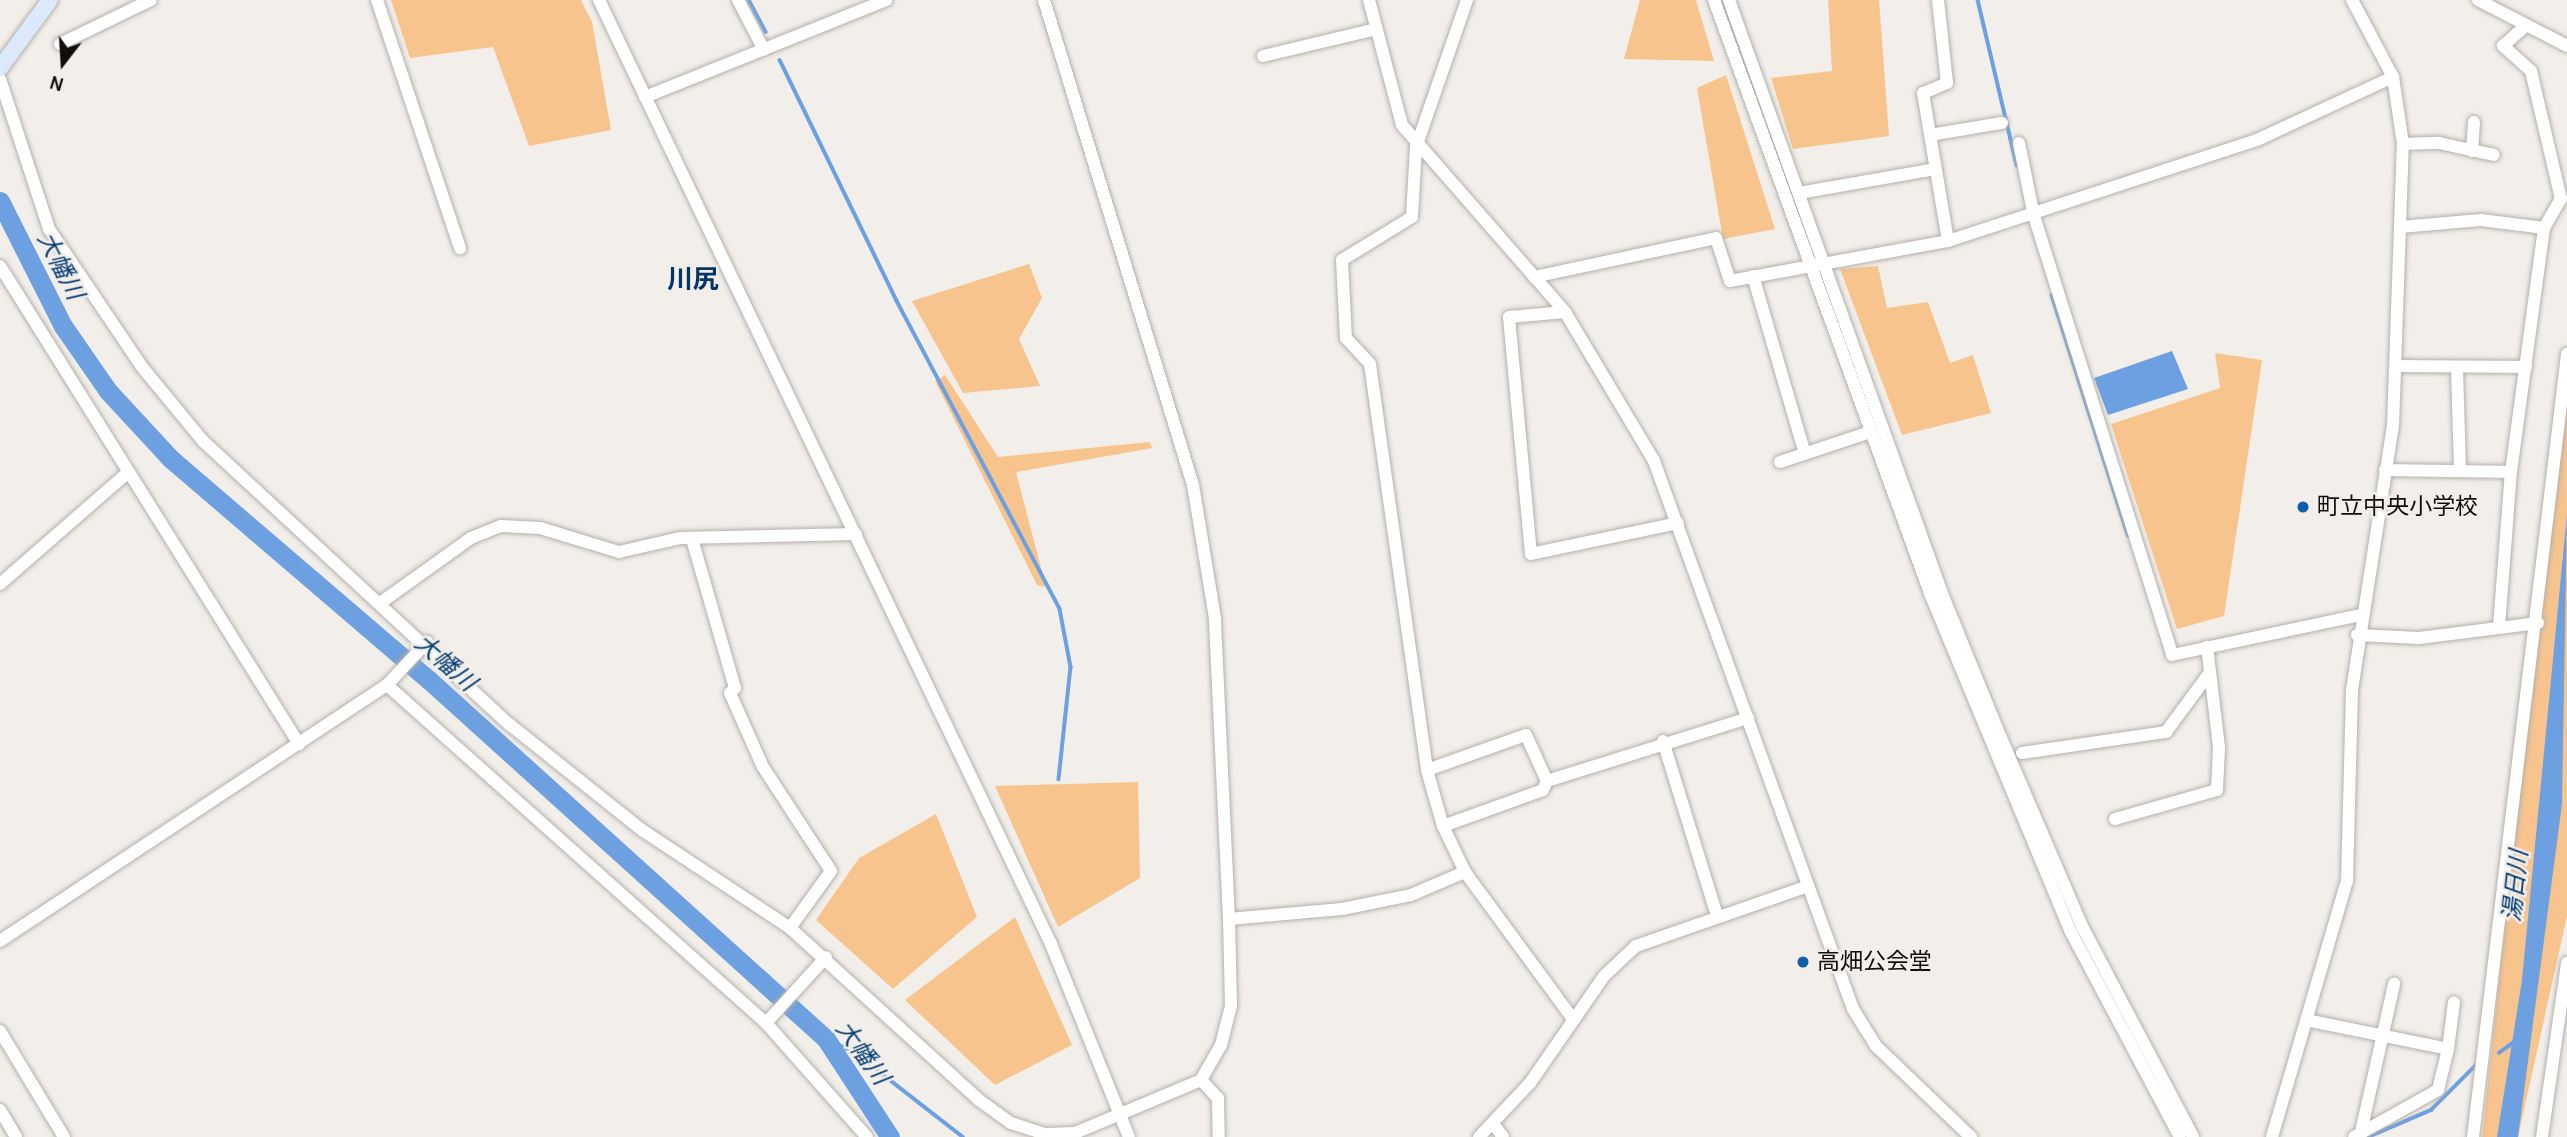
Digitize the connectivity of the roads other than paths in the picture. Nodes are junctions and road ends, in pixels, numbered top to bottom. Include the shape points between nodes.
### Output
1 (50, 0) edge
2 (151, 0) edge
3 (377, 0) edge
4 (599, 0) edge
5 (738, 0) edge
6 (886, 0) edge
7 (1044, 0) edge
8 (1369, 0) edge
9 (1467, 0) edge
10 (1714, 0) edge
11 (1729, 0) edge
12 (1938, 0) edge
13 (2352, 0) edge
14 (2478, 0) edge
15 (2526, 24) junction
16 (1376, 29) junction
17 (60, 44) dead end
18 (2567, 46) edge
19 (764, 50) junction
20 (1263, 56) dead end
21 (0, 68) edge
22 (2393, 77) junction
23 (0, 79) edge
24 (645, 97) junction
25 (2474, 122) dead end
26 (2001, 123) dead end
27 (1930, 135) junction
28 (2019, 143) dead end
29 (2403, 144) junction
30 (1416, 147) junction
31 (2472, 152) junction
32 (2494, 155) dead end
33 (1935, 169) junction
34 (1799, 192) junction
35 (2034, 216) junction
36 (2400, 227) junction
37 (2544, 228) junction
38 (1948, 241) junction
39 (460, 248) dead end
40 (1823, 260) junction
41 (1808, 263) junction
42 (0, 266) edge
43 (1534, 276) junction
44 (1753, 276) junction
45 (1565, 312) junction
46 (2567, 354) edge
47 (2397, 366) junction
48 (2526, 367) junction
49 (2458, 368) junction
50 (1870, 432) junction
51 (1805, 454) junction
52 (1780, 462) dead end
53 (2385, 470) junction
54 (2460, 471) junction
55 (2511, 472) junction
56 (126, 474) junction
57 (1678, 523) junction
58 (856, 534) junction
59 (692, 539) junction
60 (0, 584) edge
61 (383, 601) junction
62 (2360, 615) junction
63 (2538, 623) junction
64 (2500, 627) junction
65 (2357, 635) junction
66 (422, 646) junction
67 (2207, 647) junction
68 (2208, 675) junction
69 (387, 685) junction
70 (1748, 718) junction
71 (1663, 741) junction
72 (299, 744) junction
73 (2022, 753) dead end
74 (1427, 770) junction
75 (1547, 781) junction
76 (2115, 819) dead end
77 (1443, 826) junction
78 (1465, 872) junction
79 (1808, 886) junction
80 (1717, 915) junction
81 (1229, 919) junction
82 (790, 928) junction
83 (0, 941) edge
84 (826, 957) junction
85 (2567, 963) edge
86 (2395, 984) dead end
87 (2455, 1003) dead end
88 (1573, 1019) junction
89 (2306, 1020) junction
90 (766, 1023) junction
91 (0, 1031) edge
92 (2383, 1037) junction
93 (2448, 1049) junction
94 (1201, 1080) junction
95 (0, 1110) edge
96 (1121, 1116) junction
97 (1493, 1125) junction
98 (2358, 1135) edge
99 (16, 1137) edge
100 (64, 1137) edge
101 (867, 1137) edge
102 (1129, 1137) edge
103 (1219, 1137) edge
104 (1479, 1137) edge
105 (1503, 1137) edge
106 (1971, 1137) edge
107 (2179, 1137) edge
108 (2193, 1137) edge
109 (2272, 1137) edge
110 (2473, 1137) edge
111 (2542, 1137) edge

1 - 21 main road
2 - 17 street
3 - 39 street
4 - 24 street
5 - 19 street
6 - 19 street
7 - 81 street via 1194,485 1215,618
8 - 16 street
9 - 30 street
10 - 41 street
11 - 34 street
12 - 27 street via 1947,83 1923,93
13 - 22 street
14 - 15 street
15 - 18 street
15 - 37 street via 2503,46 2531,71 2560,188
16 - 20 street
16 - 30 street via 1393,99
19 - 24 street
22 - 29 street
22 - 35 street via 2257,140
23 - 61 street via 49,229 142,367 203,441
24 - 58 street
25 - 31 street
26 - 27 street
27 - 33 street
28 - 35 street
29 - 31 street
29 - 36 street
30 - 43 street
30 - 74 street via 1412,217 1347,253 1343,307 1346,338 1370,364
31 - 32 street
33 - 34 street
33 - 38 street
34 - 40 street
35 - 38 street
35 - 67 street via 2172,655
36 - 37 street via 2480,220
36 - 47 street
37 - 48 street
38 - 40 street
40 - 41 street
40 - 108 street via 1943,596 2001,738 2083,928
41 - 44 street
41 - 50 street
42 - 56 street
43 - 44 street via 1716,238 1730,281
43 - 45 street
44 - 51 street
45 - 57 street via 1654,461
45 - 57 street via 1509,317 1531,554
46 - 63 street
47 - 49 street
47 - 53 street
48 - 49 street
48 - 55 street
49 - 54 street
50 - 51 street
50 - 107 street via 1931,596 2071,932
51 - 52 street
53 - 54 street
53 - 62 street
54 - 55 street
55 - 64 street
56 - 60 street
56 - 72 street
57 - 70 street
58 - 59 street
58 - 96 street via 1051,944
59 - 61 street via 619,552 540,528 501,526 471,538
59 - 82 street via 735,688 730,693 763,767 831,871
61 - 66 street
62 - 65 street
62 - 67 street
63 - 64 street
63 - 110 street
64 - 65 street via 2419,638
65 - 89 street via 2347,881
66 - 69 street
66 - 82 street via 596,796
67 - 68 street
68 - 73 street via 2165,732
68 - 76 street via 2219,747 2217,790
69 - 72 street
69 - 90 street
70 - 71 street
70 - 79 street
71 - 75 street
71 - 80 street
72 - 83 street
74 - 75 street via 1526,734
74 - 77 street
75 - 77 street via 1544,790
77 - 78 street
78 - 81 street via 1411,895 1342,909
78 - 88 street
79 - 80 street
79 - 106 street via 1844,990 1876,1046
80 - 88 street via 1636,946 1604,976
81 - 94 street via 1231,1006 1221,1045
82 - 84 street
84 - 90 street
84 - 96 street via 1011,1123 1045,1134 1075,1133
85 - 111 street
86 - 92 street
87 - 93 street
88 - 97 street
89 - 92 street
89 - 109 street
90 - 101 street
91 - 100 street
92 - 93 street
92 - 98 street
93 - 98 street via 2438,1090
94 - 96 street
94 - 103 street via 1218,1098
95 - 99 street
96 - 102 street
97 - 104 street
97 - 105 street

